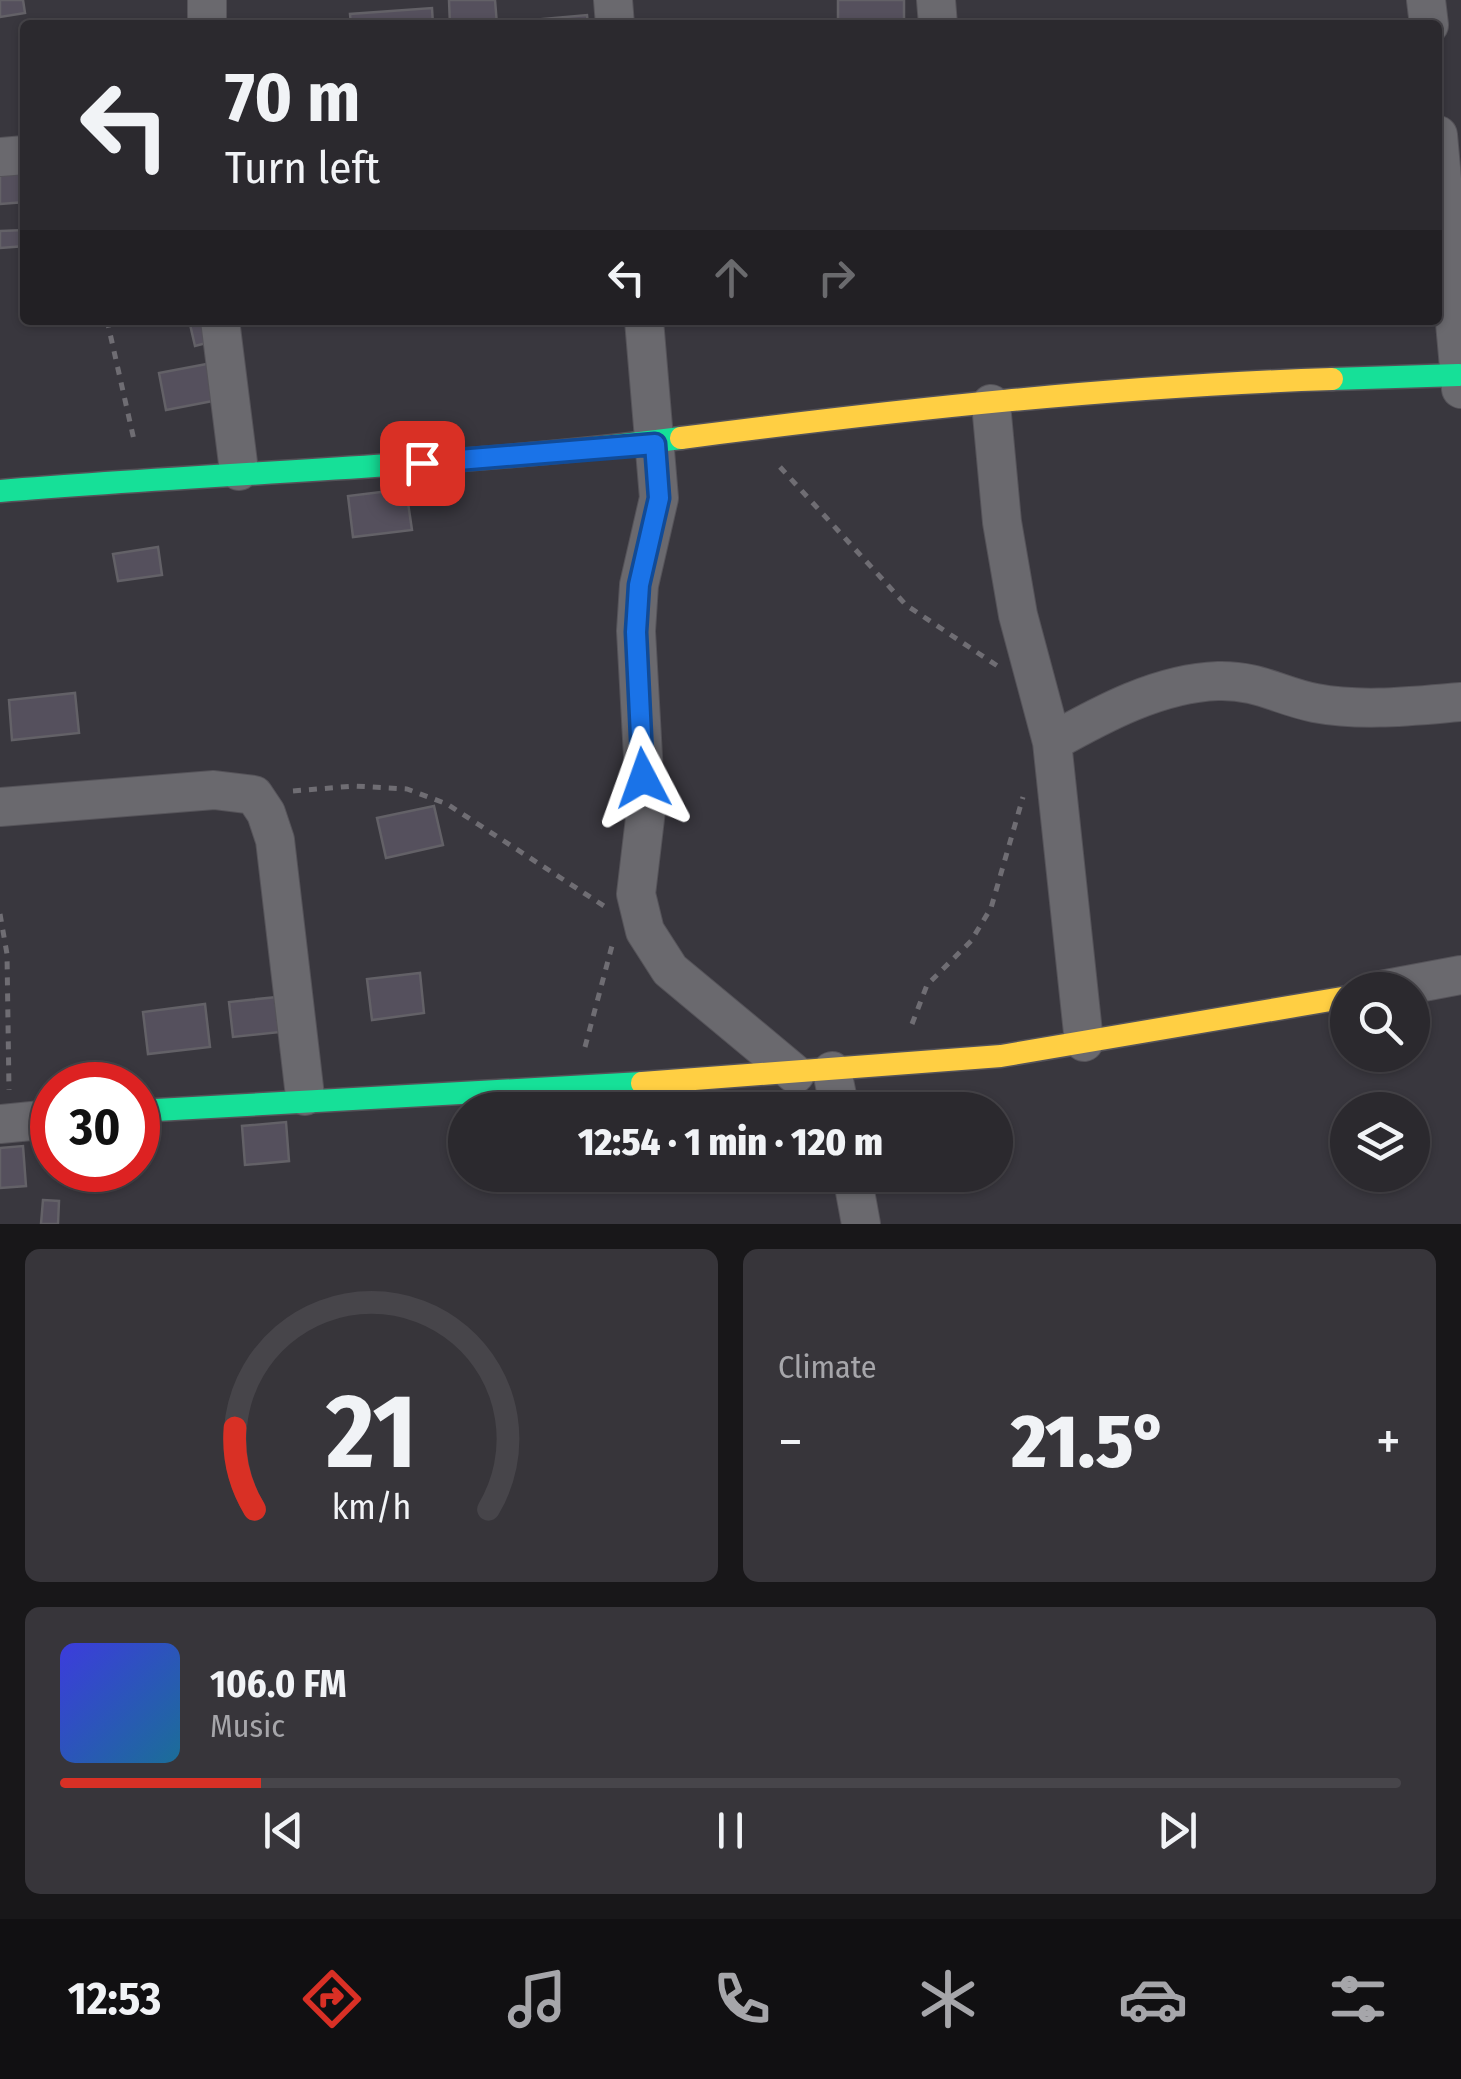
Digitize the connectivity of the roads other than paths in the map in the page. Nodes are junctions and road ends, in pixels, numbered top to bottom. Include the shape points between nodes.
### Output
1 (1442, 180) edge
2 (221, 325) edge
3 (644, 325) edge
4 (1460, 382) edge
5 (991, 404) junction
6 (655, 444) junction
7 (239, 471) junction
8 (0, 490) edge
9 (1461, 702) edge
10 (1052, 742) junction
11 (0, 807) edge
12 (1461, 976) edge
13 (1430, 981) edge
14 (1330, 999) edge
15 (1084, 1042) junction
16 (814, 1072) junction
17 (828, 1092) edge
18 (305, 1096) junction
19 (160, 1109) edge
20 (30, 1121) edge
21 (4, 1124) edge
22 (855, 1192) edge
23 (862, 1224) edge

1 - 4 street
2 - 7 street
3 - 6 street
4 - 5 street via 1243,382
5 - 6 street
5 - 10 street via 1018,614
6 - 7 street via 524,458
6 - 16 street via 659,498 636,632 646,810 634,925 670,970
7 - 8 street
9 - 10 street via 1356,708 1310,702 1265,684 1216,681 1158,692
10 - 15 street
11 - 18 street via 214,790 254,795 275,840
12 - 13 street
14 - 15 street
15 - 16 street
16 - 17 street
16 - 18 street
18 - 19 street
20 - 21 street
22 - 23 street

